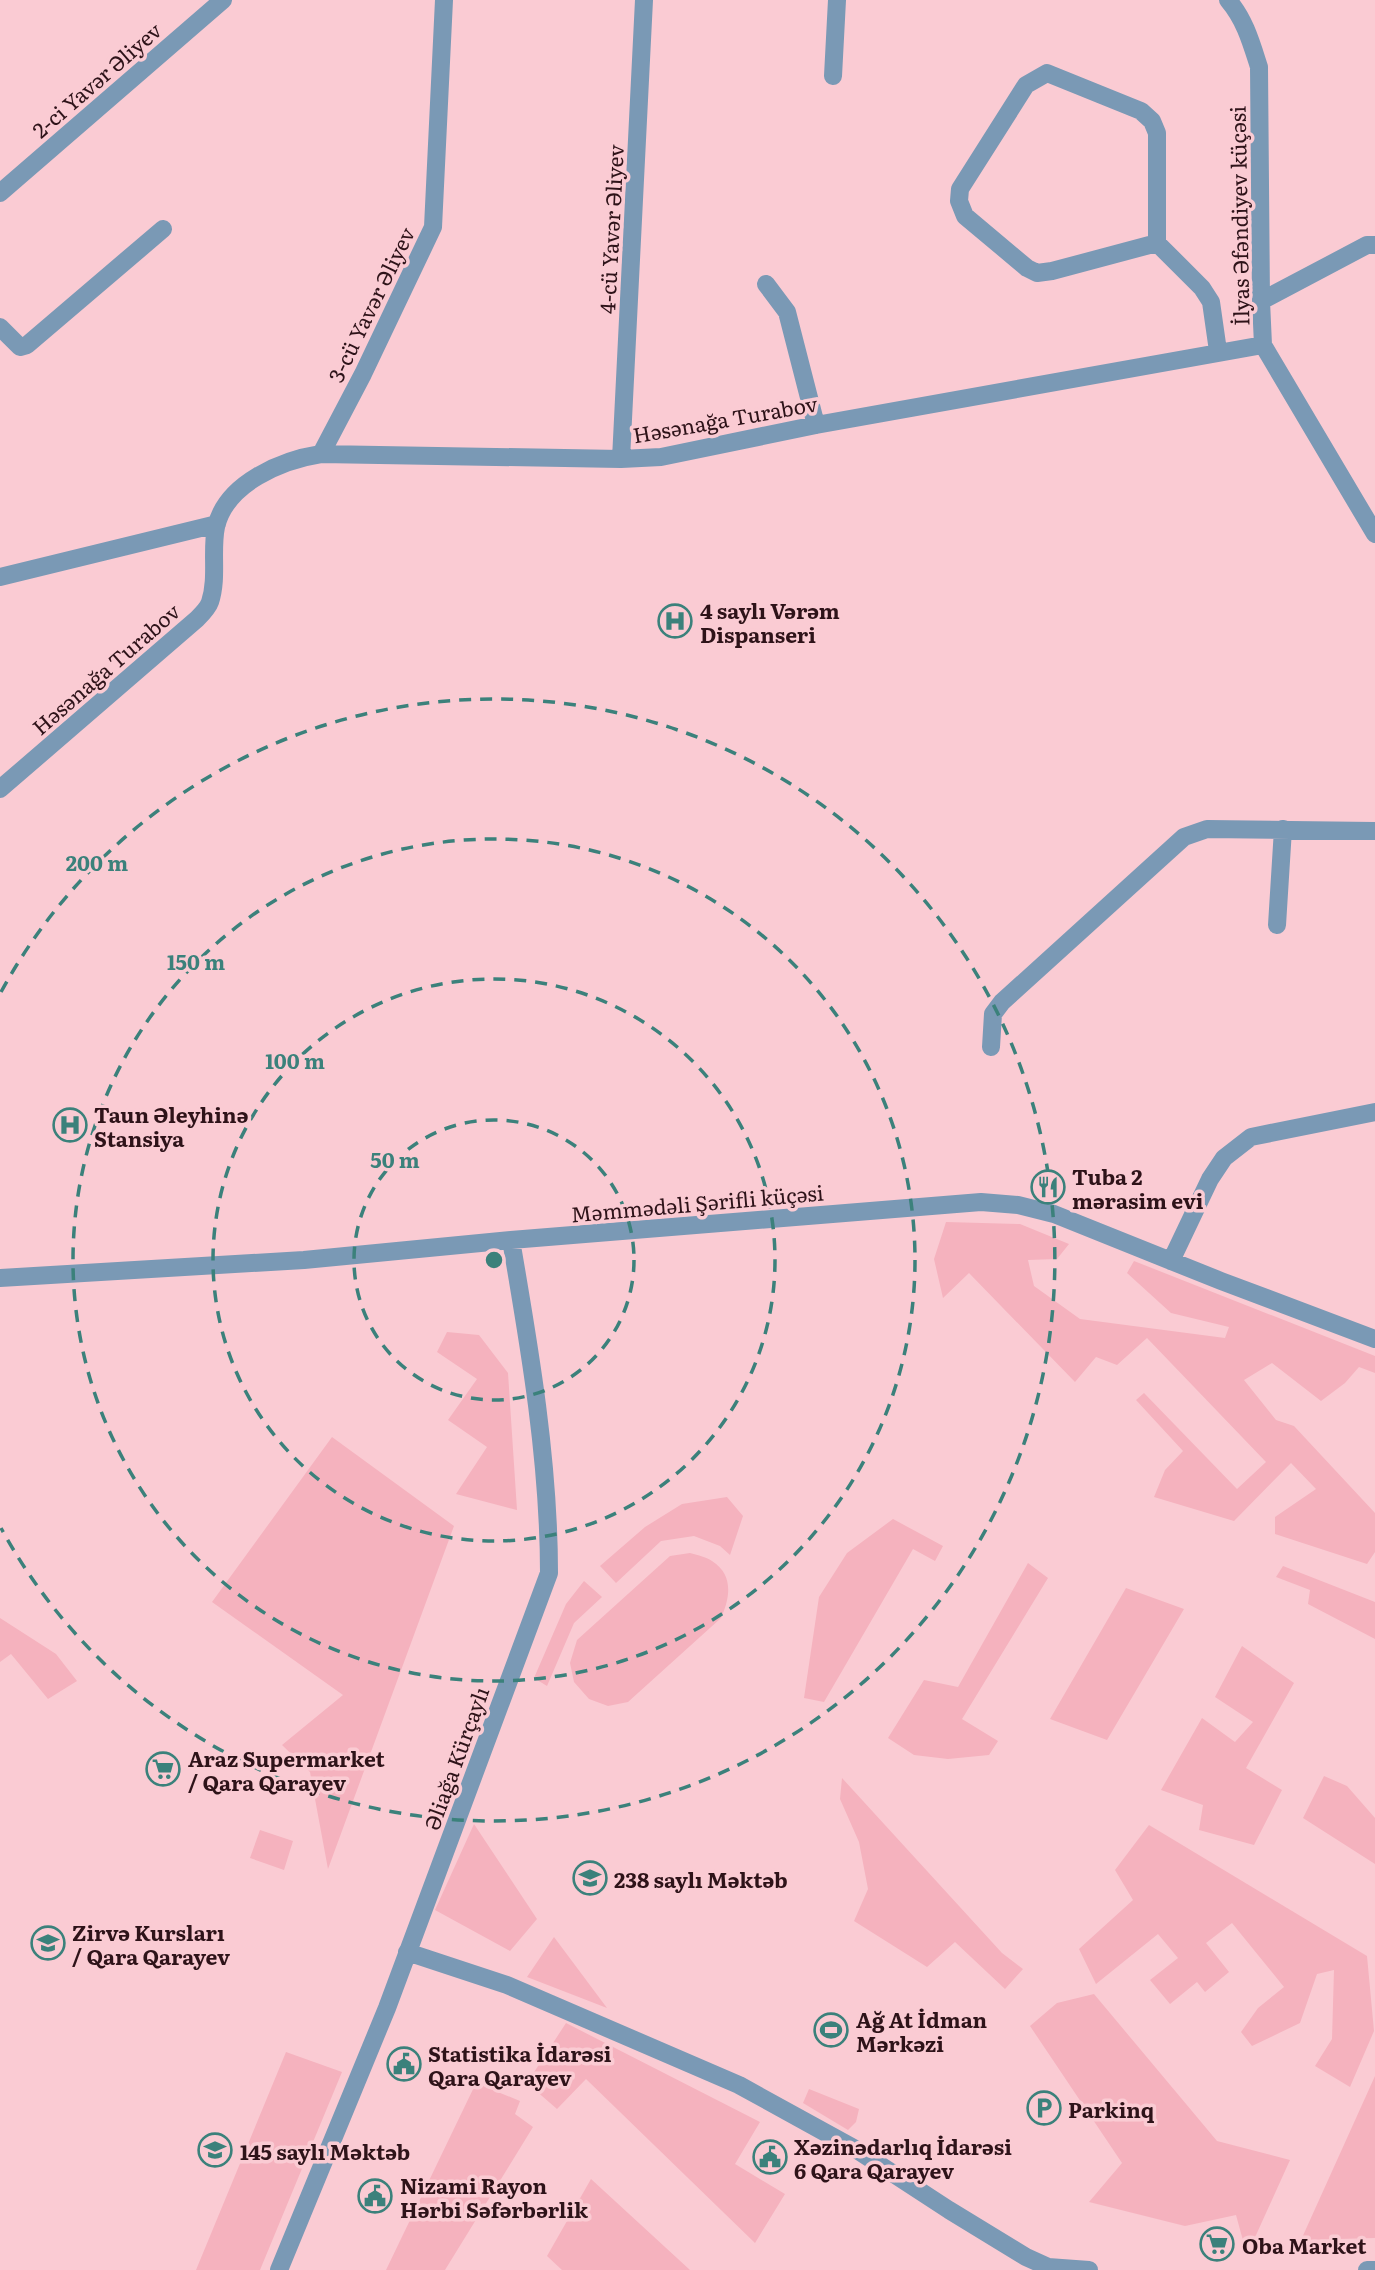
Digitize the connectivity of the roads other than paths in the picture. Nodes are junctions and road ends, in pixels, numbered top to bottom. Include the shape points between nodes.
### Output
1 (223, 0) edge
2 (444, 0) edge
3 (643, 0) edge
4 (838, 0) edge
5 (1228, 0) edge
6 (833, 76) dead end
7 (0, 193) edge
8 (163, 229) dead end
9 (1157, 243) junction
10 (1375, 246) edge
11 (766, 284) dead end
12 (1261, 301) junction
13 (0, 327) edge
14 (1263, 345) junction
15 (1219, 351) junction
16 (816, 425) junction
17 (321, 454) junction
18 (621, 459) junction
19 (217, 524) junction
20 (1375, 534) edge
21 (0, 577) edge
22 (0, 789) edge
23 (1283, 830) junction
24 (1375, 831) edge
25 (1277, 925) dead end
26 (991, 1047) dead end
27 (1375, 1112) edge
28 (511, 1240) junction
29 (1171, 1261) junction
30 (0, 1278) edge
31 (1375, 1339) edge
32 (407, 1952) junction
33 (279, 2270) edge
34 (1089, 2270) edge
35 (1367, 2270) edge
36 (1375, 2270) edge

1 - 7 street, 2-ci Yavər Əliyev
2 - 17 street, 3-cü Yavər Əliyev via 433,228
3 - 18 street, 4-cü Yavər Əliyev
4 - 6 street
5 - 12 street, İlyas Əfəndiyev küçəsi via 1249,34 1259,67
8 - 13 street via 27,345 15,343
9 - 9 street via 1157,132 1152,121 1141,111 1047,73 1026,85 960,189 965,216 1037,273
9 - 15 street via 1212,302
10 - 12 street via 1367,245
11 - 16 street via 787,312
12 - 14 street, İlyas Əfəndiyev küçəsi
14 - 15 street, Həsənağa Turabov
14 - 20 street, İlyas Əfəndiyev küçəsi
15 - 16 street, Həsənağa Turabov
16 - 18 street, Həsənağa Turabov via 662,457
17 - 18 street, Həsənağa Turabov
17 - 19 street, Həsənağa Turabov via 290,460 261,473 235,494
19 - 21 street
19 - 22 street, Həsənağa Turabov via 213,589 209,604 197,619
23 - 24 street
23 - 25 street
23 - 26 street via 1207,829 1184,837 1002,1002 993,1014
27 - 29 street via 1251,1137 1224,1158 1210,1178
28 - 29 street, Məmmədəli Şərifli küçəsi via 981,1202 1054,1214
28 - 30 street, Məmmədəli Şərifli küçəsi via 304,1260
28 - 32 street, Əliağa Kürçaylı via 531,1359 549,1519 549,1573
29 - 31 street, Məmmədəli Şərifli küçəsi
32 - 33 street, Əliağa Kürçaylı
32 - 34 street via 507,1985 739,2085 857,2150 1026,2257 1048,2267
35 - 36 street

